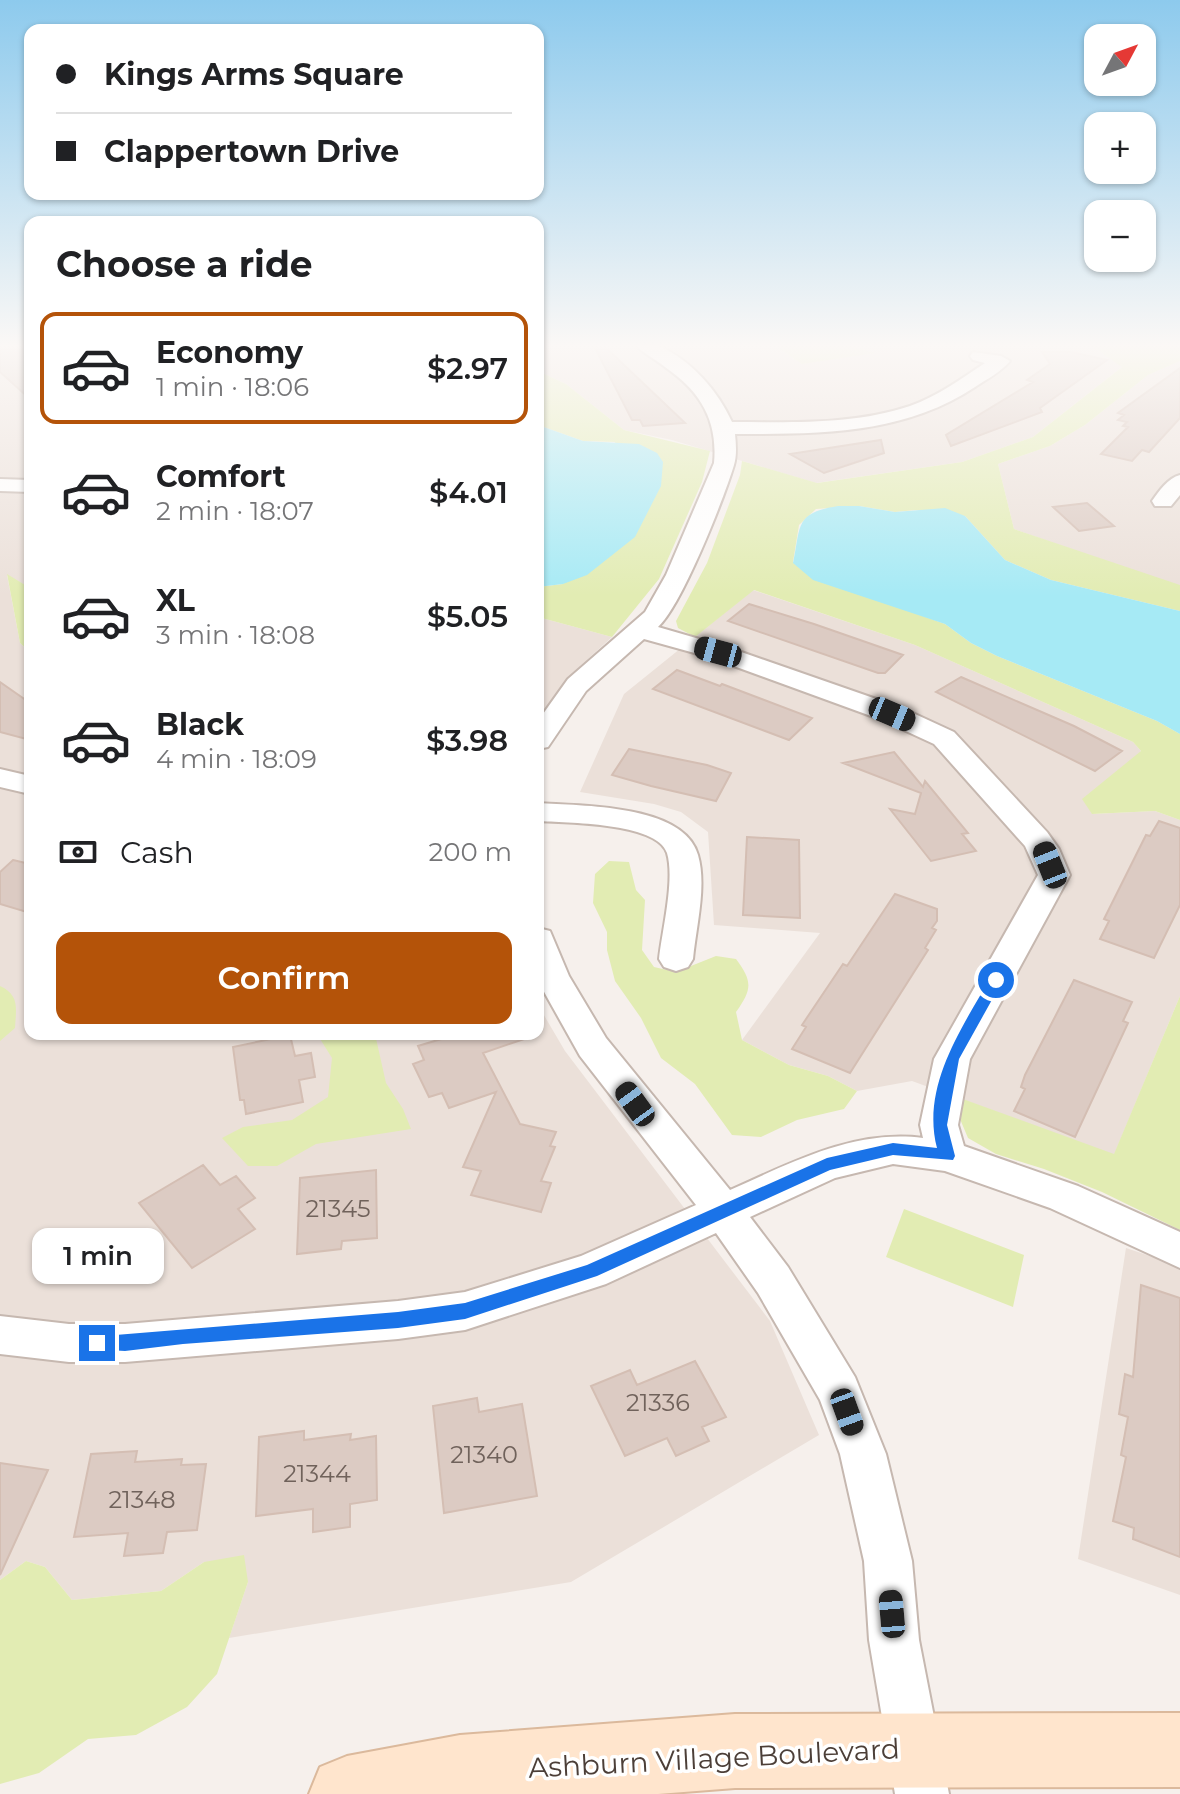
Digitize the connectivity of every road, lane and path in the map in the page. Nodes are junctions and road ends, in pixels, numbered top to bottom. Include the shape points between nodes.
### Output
1 (724, 428) joint
2 (735, 428) edge
3 (1180, 481) edge
4 (0, 485) edge
5 (24, 486) edge
6 (1163, 501) dead end
7 (642, 630) junction
8 (544, 732) edge
9 (544, 813) edge
10 (544, 955) edge
11 (676, 959) dead end
12 (947, 1156) junction
13 (723, 1211) junction
14 (1180, 1251) edge
15 (0, 1335) edge
16 (1180, 1750) edge
17 (919, 1771) edge
18 (347, 1794) edge

1 - 2 street
1 - 7 street via 724,463 678,575
3 - 6 street
4 - 5 street
7 - 8 street via 577,685
7 - 12 street via 892,714 944,738 1044,849 1054,875 952,1059 939,1125
9 - 11 street via 649,825 677,842 683,860
10 - 13 street via 593,1047
12 - 13 street via 893,1149 856,1156
12 - 14 street via 1064,1197
13 - 15 street via 591,1271 465,1311 125,1343
13 - 17 street via 810,1339 839,1391 863,1454 888,1561 894,1640
16 - 17 main road, Ashburn Village Boulevard
17 - 18 main road, Ashburn Village Boulevard via 735,1751 460,1772

